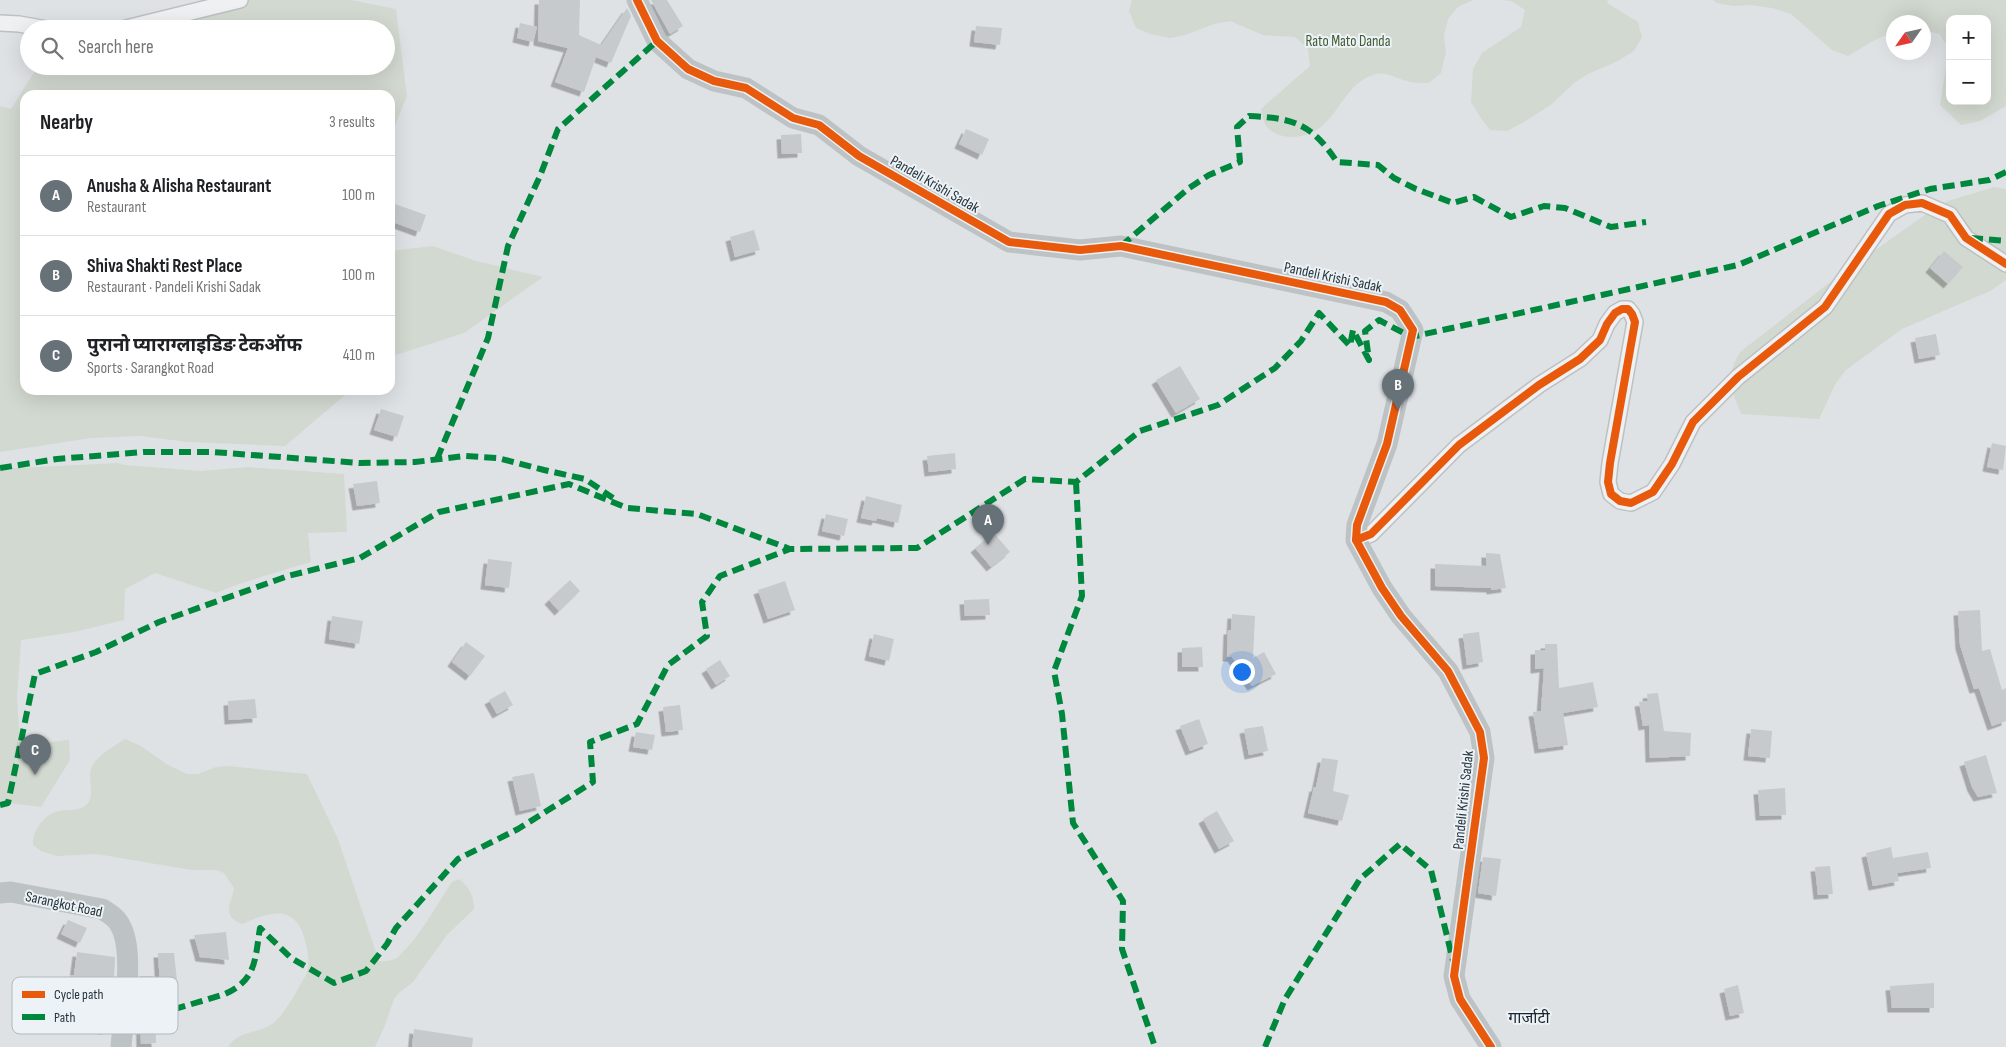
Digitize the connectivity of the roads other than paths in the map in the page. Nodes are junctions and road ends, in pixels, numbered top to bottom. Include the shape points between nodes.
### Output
1 (240, 0) edge
2 (637, 0) edge
3 (159, 20) edge
4 (0, 23) edge
5 (20, 24) edge
6 (2006, 264) edge
7 (1356, 540) junction
8 (0, 893) edge
9 (125, 977) edge
10 (122, 1034) edge
11 (121, 1047) edge
12 (1491, 1047) edge

1 - 3 street
2 - 7 street, Pandeli Krishi Sadak via 657,41 688,69 714,81 746,88 793,118 819,125 859,156 1009,242 1080,250 1121,246 1386,302 1400,310 1413,330 1409,352 1387,444 1357,525
4 - 5 street
6 - 7 street via 1966,238 1950,215 1922,203 1905,205 1889,214 1825,307 1732,383 1693,422 1672,464 1653,492 1630,503 1611,494 1608,482 1635,322 1628,309 1622,309 1607,324 1600,340 1580,359 1539,385 1459,445 1370,534
7 - 12 street, Pandeli Krishi Sadak via 1401,616 1448,671 1480,732 1484,758 1454,976 1460,999
8 - 9 street, Sarangkot Road via 10,892 102,909 113,916 122,928 126,946
10 - 11 street, Sarangkot Road

